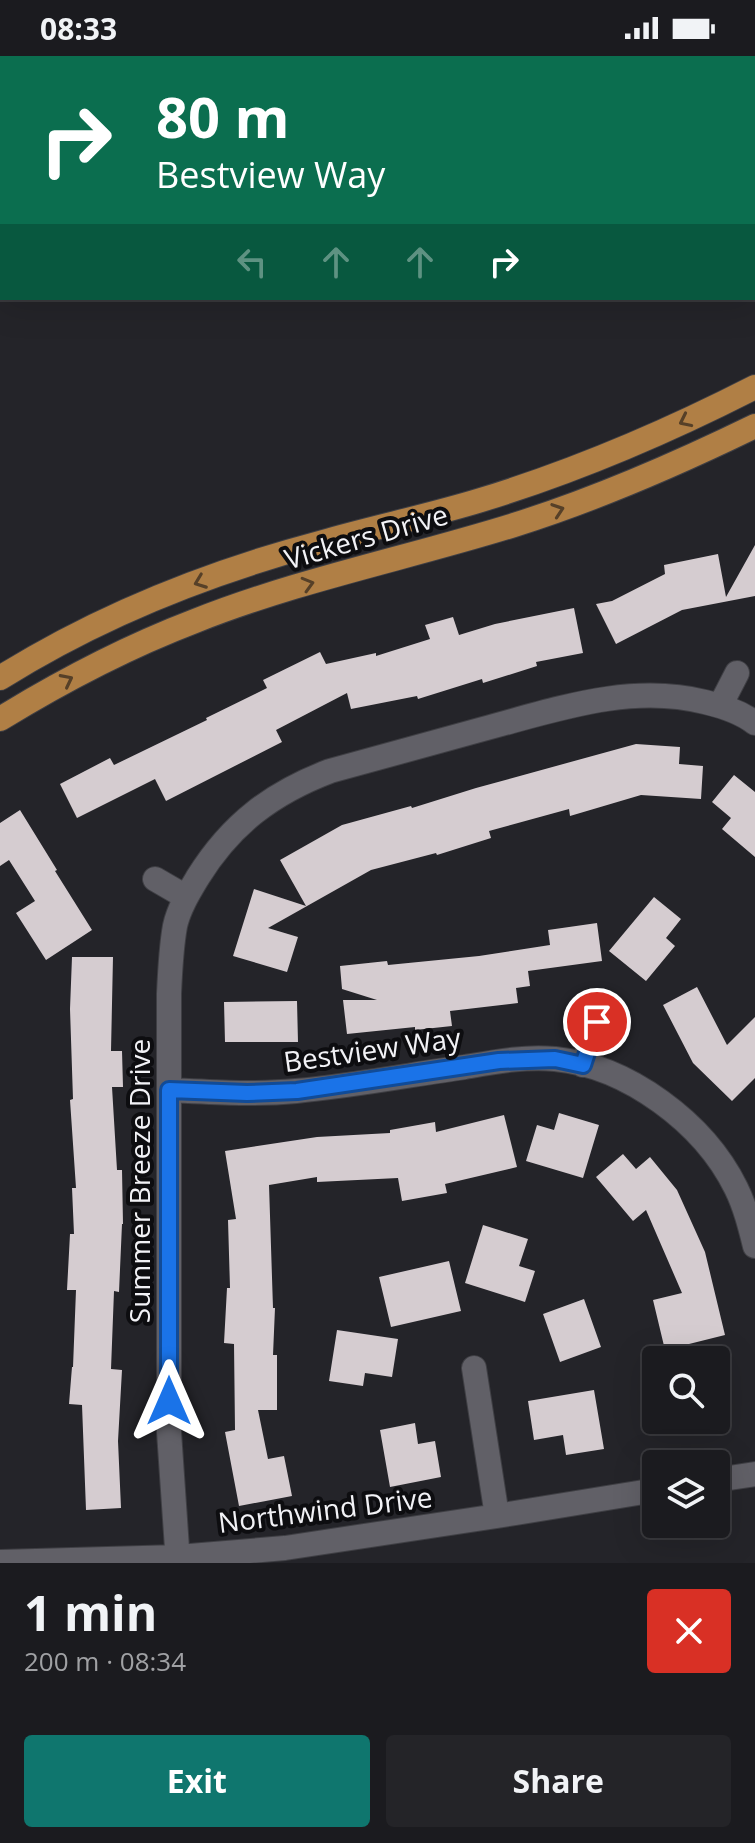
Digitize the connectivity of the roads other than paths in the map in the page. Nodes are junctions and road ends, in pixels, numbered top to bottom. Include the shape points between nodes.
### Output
1 (755, 387) edge
2 (755, 426) edge
3 (737, 673) dead end
4 (0, 678) edge
5 (720, 706) junction
6 (0, 719) edge
7 (755, 723) edge
8 (155, 879) dead end
9 (186, 897) junction
10 (597, 1022) dead end
11 (583, 1065) junction
12 (169, 1090) junction
13 (755, 1246) edge
14 (474, 1368) dead end
15 (755, 1474) edge
16 (730, 1478) edge
17 (642, 1492) edge
18 (497, 1516) junction
19 (178, 1560) edge
20 (0, 1562) edge

1 -> 4 main road, Vickers Drive via 545,479 273,556 167,594 84,631
6 -> 2 main road, Vickers Drive via 107,659 197,620 572,505
3 - 5 street
5 - 7 street, Summer Breeze Drive
5 - 9 street, Summer Breeze Drive via 645,695 588,701 330,771 298,783 242,822 218,847
8 - 9 street
9 - 12 street, Summer Breeze Drive via 172,947
10 - 11 street
11 - 12 street, Bestview Way via 555,1059 499,1061 297,1091
11 - 13 street, Bestview Way via 644,1090 694,1130 736,1188
12 - 19 street, Summer Breeze Drive via 169,1432
14 - 18 street
15 - 16 street
17 - 18 street, Northwind Drive
18 - 19 street, Northwind Drive
19 - 20 street, Northwind Drive

